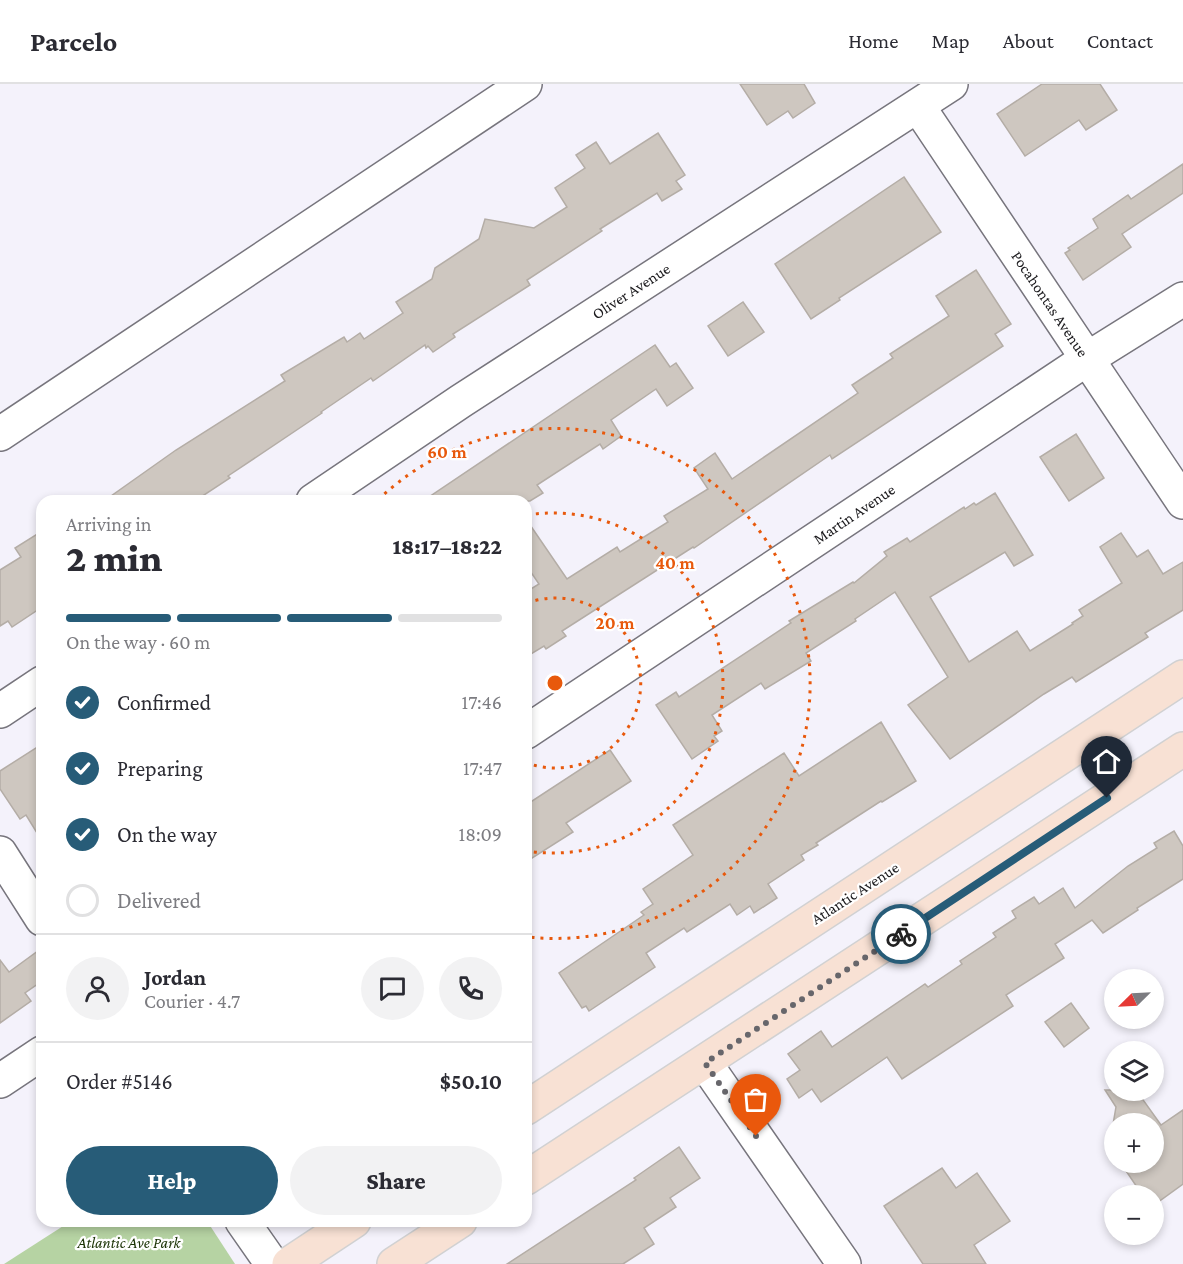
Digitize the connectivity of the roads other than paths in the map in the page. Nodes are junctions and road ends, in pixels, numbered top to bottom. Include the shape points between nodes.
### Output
1 (525, 84) edge
2 (951, 84) edge
3 (918, 106) junction
4 (1183, 298) edge
5 (1087, 360) junction
6 (0, 434) edge
7 (322, 495) edge
8 (1183, 502) edge
9 (1183, 677) edge
10 (36, 687) edge
11 (0, 711) edge
12 (532, 728) edge
13 (1183, 749) edge
14 (0, 853) edge
15 (36, 910) edge
16 (36, 1057) edge
17 (705, 1063) junction
18 (0, 1081) edge
19 (532, 1104) edge
20 (532, 1174) edge
21 (246, 1227) edge
22 (345, 1227) edge
23 (451, 1227) edge
24 (272, 1264) edge
25 (289, 1264) edge
26 (394, 1264) edge
27 (844, 1264) edge

1 - 6 street
2 - 3 street, Oliver Avenue
3 - 5 street, Pocahontas Avenue
3 - 7 street, Oliver Avenue
4 - 5 street, Martin Avenue
5 - 8 street, Pocahontas Avenue
5 - 12 street, Martin Avenue
9 - 19 main road, Atlantic Avenue
10 - 11 street
13 - 17 main road
14 - 15 street
16 - 18 street
17 - 20 main road
17 - 27 street
21 - 24 street
22 - 25 main road
23 - 26 main road

